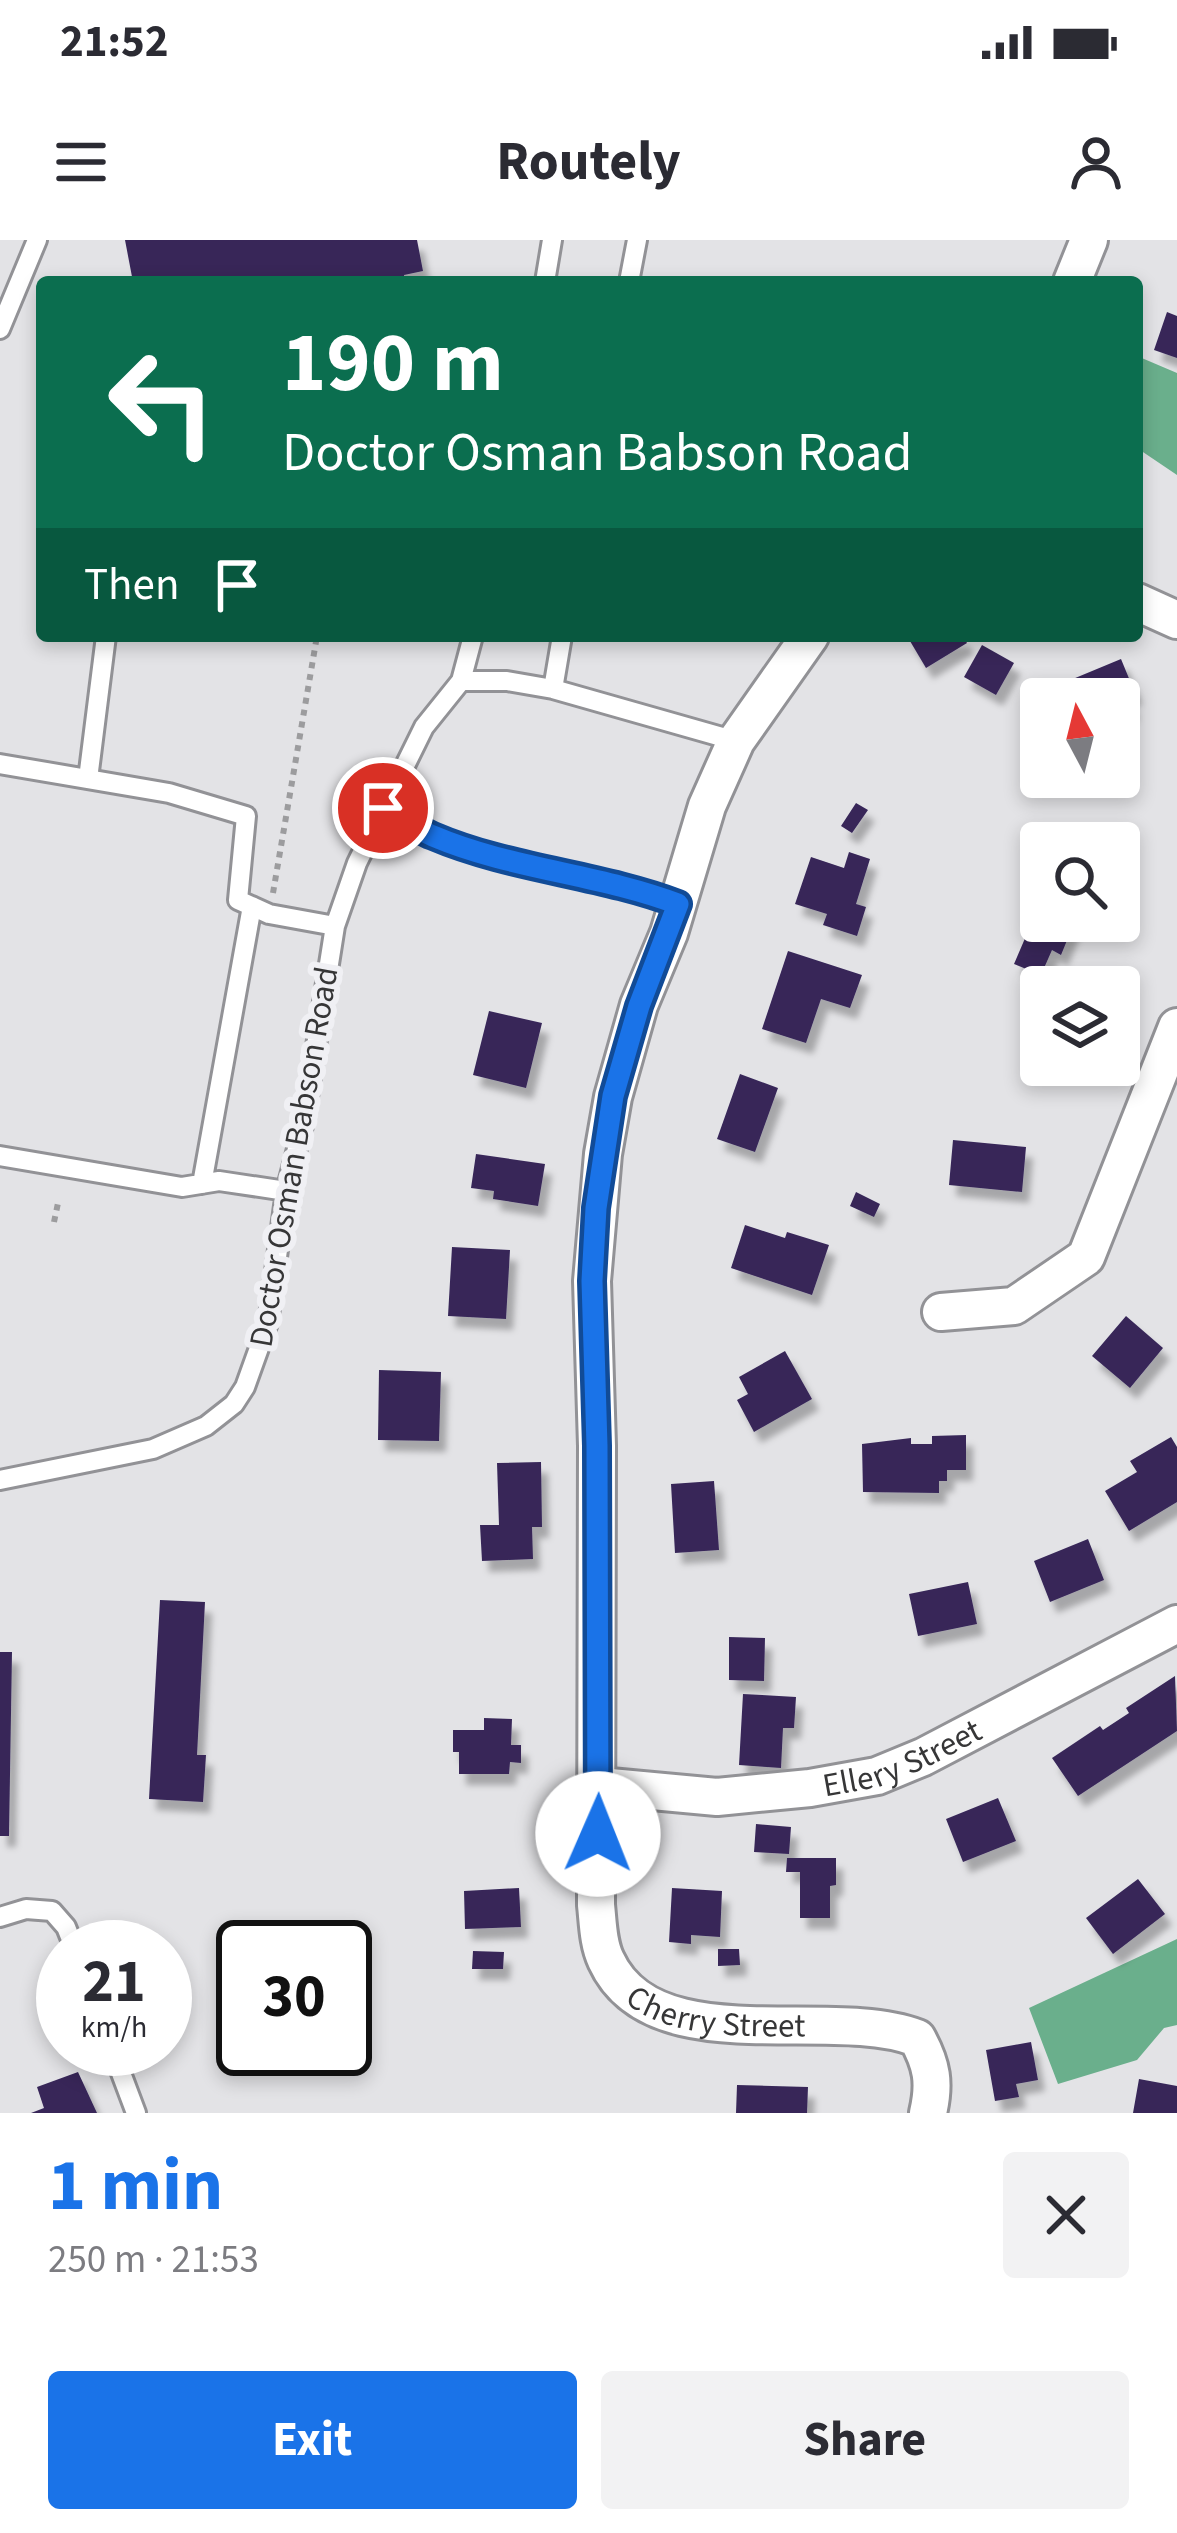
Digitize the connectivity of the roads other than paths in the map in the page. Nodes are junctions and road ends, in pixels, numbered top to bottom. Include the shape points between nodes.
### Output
1 (37, 240) edge
2 (552, 240) edge
3 (637, 240) edge
4 (1089, 240) edge
5 (545, 276) edge
6 (630, 276) edge
7 (1074, 276) edge
8 (0, 329) edge
9 (1143, 605) edge
10 (1177, 620) edge
11 (105, 642) edge
12 (471, 642) edge
13 (561, 642) edge
14 (806, 642) edge
15 (461, 681) junction
16 (553, 689) junction
17 (736, 741) junction
18 (0, 764) edge
19 (88, 779) junction
20 (383, 808) junction
21 (678, 904) junction
22 (252, 906) junction
23 (335, 926) junction
24 (1177, 1028) edge
25 (0, 1156) edge
26 (202, 1184) junction
27 (286, 1191) junction
28 (941, 1312) dead end
29 (0, 1480) edge
30 (1177, 1624) edge
31 (599, 1786) junction
32 (0, 1917) edge
33 (60, 1920) edge
34 (122, 2076) edge
35 (136, 2113) edge
36 (928, 2113) edge

1 - 8 lane
2 - 5 lane
3 - 6 lane
4 - 7 street
9 - 10 street
11 - 19 lane
12 - 15 lane
13 - 16 lane
14 - 17 street, Cherry Street
15 - 16 lane
15 - 20 lane, Doctor Osman Babson Road via 424,727
16 - 17 lane
17 - 21 street, Cherry Street
18 - 19 lane
19 - 22 lane via 246,816 238,900
20 - 21 lane via 468,848
20 - 23 lane, Doctor Osman Babson Road
21 - 31 street, Cherry Street via 613,1096 596,1208
22 - 23 lane
22 - 26 lane
23 - 27 lane, Doctor Osman Babson Road
24 - 28 street via 1086,1257 1014,1306
25 - 26 lane
26 - 27 lane
27 - 29 lane, Doctor Osman Babson Road via 268,1323 234,1403 206,1426 153,1449
30 - 31 street, Ellery Street via 877,1776 717,1797
31 - 36 street, Cherry Street via 599,1939 620,1981 665,2014 872,2027 916,2038 931,2062
32 - 33 lane via 26,1909 52,1911
34 - 35 lane

